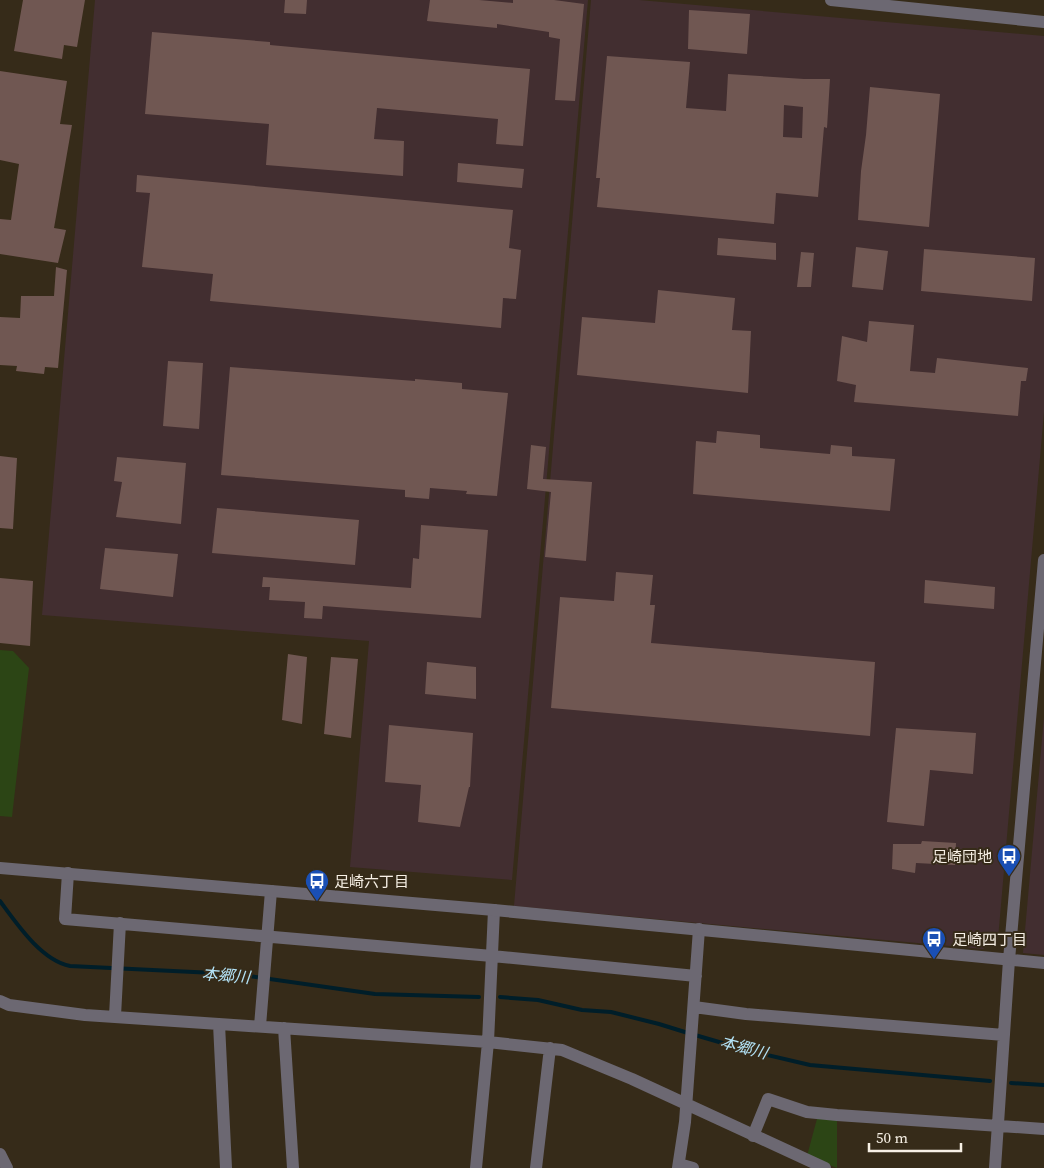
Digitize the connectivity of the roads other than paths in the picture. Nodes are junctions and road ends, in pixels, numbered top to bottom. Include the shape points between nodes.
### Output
1 (831, 0) edge
2 (1044, 22) edge
3 (1044, 560) edge
4 (0, 868) edge
5 (68, 873) junction
6 (271, 891) junction
7 (494, 910) junction
8 (120, 924) junction
9 (699, 929) junction
10 (267, 937) junction
11 (492, 956) junction
12 (1010, 960) junction
13 (1044, 963) edge
14 (696, 976) junction
15 (0, 1001) edge
16 (694, 1007) junction
17 (115, 1016) junction
18 (219, 1024) junction
19 (260, 1026) junction
20 (284, 1028) junction
21 (1004, 1035) junction
22 (488, 1042) junction
23 (550, 1048) junction
24 (686, 1104) junction
25 (997, 1126) junction
26 (1044, 1129) edge
27 (753, 1136) junction
28 (0, 1154) edge
29 (679, 1166) edge
30 (7, 1168) edge
31 (226, 1168) edge
32 (293, 1168) edge
33 (476, 1168) edge
34 (536, 1168) edge
35 (693, 1168) edge
36 (825, 1168) edge
37 (995, 1168) edge

1 - 2 street
3 - 12 street
4 - 5 street
5 - 6 street
5 - 8 street via 65,919
6 - 7 street
6 - 10 street
7 - 9 street
7 - 11 street
8 - 10 street
8 - 17 street
9 - 12 street
9 - 14 street
10 - 11 street
10 - 19 street
11 - 14 street
11 - 22 street
12 - 13 street
12 - 21 street
14 - 16 street
15 - 17 street via 9,1006
16 - 21 street
16 - 24 street
17 - 18 street
18 - 19 street
18 - 31 street
19 - 20 street
20 - 22 street
20 - 32 street
21 - 25 street
22 - 23 street
22 - 33 street
23 - 24 street via 590,1060
23 - 34 street
24 - 27 street
24 - 29 street
25 - 26 street
25 - 27 street via 807,1112 768,1099
25 - 37 street
27 - 36 street
28 - 30 street
29 - 35 street

